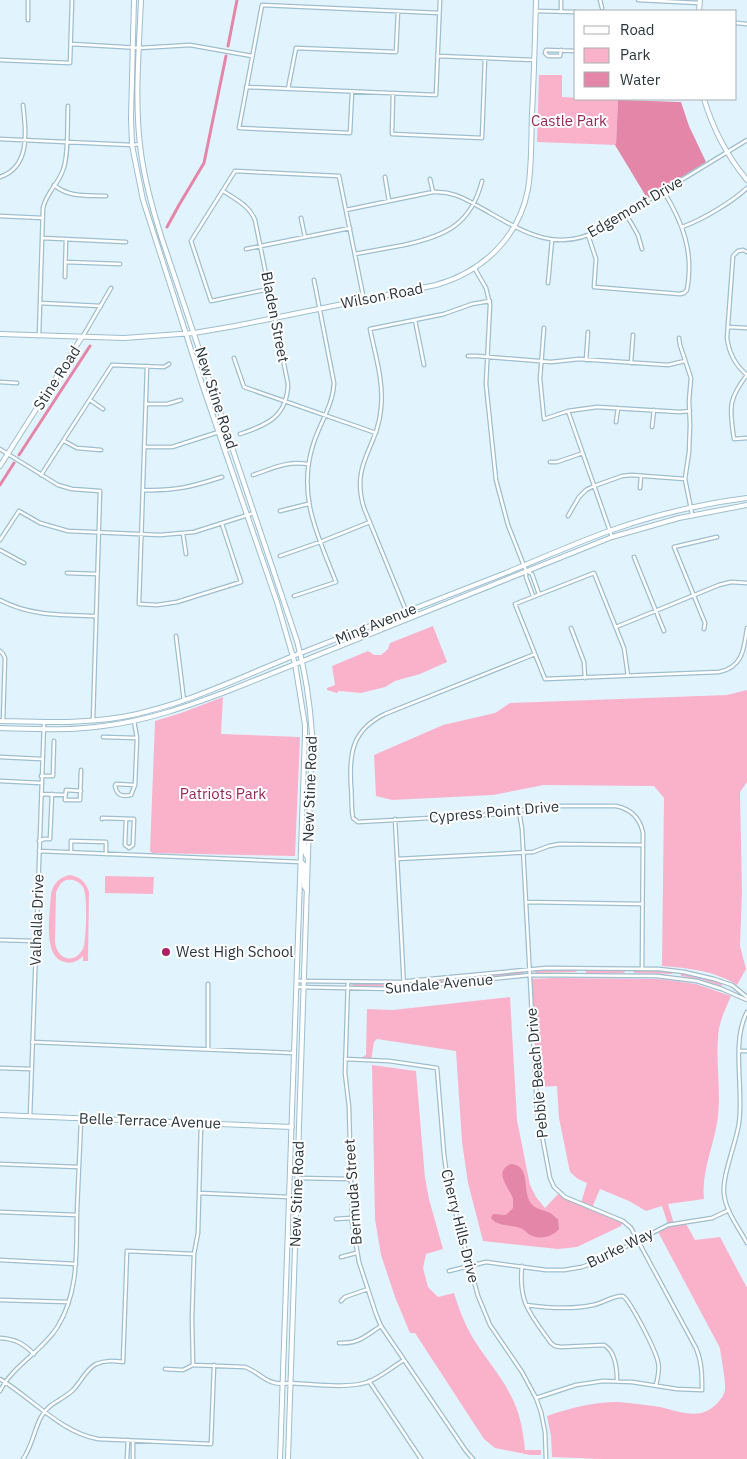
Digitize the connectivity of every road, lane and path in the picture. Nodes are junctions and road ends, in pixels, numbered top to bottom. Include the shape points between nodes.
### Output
1 (28, 0) edge
2 (72, 0) edge
3 (134, 0) edge
4 (141, 0) edge
5 (440, 0) edge
6 (536, 0) edge
7 (561, 0) edge
8 (600, 0) edge
9 (638, 0) edge
10 (676, 1) edge
11 (699, 1) edge
12 (602, 8) dead end
13 (398, 11) junction
14 (536, 11) junction
15 (561, 12) junction
16 (574, 12) edge
17 (439, 13) junction
18 (28, 20) dead end
19 (70, 44) junction
20 (133, 47) junction
21 (140, 48) junction
22 (561, 50) junction
23 (574, 51) edge
24 (252, 56) junction
25 (438, 56) junction
26 (485, 58) junction
27 (0, 60) edge
28 (534, 60) junction
29 (246, 87) junction
30 (288, 89) junction
31 (352, 92) junction
32 (393, 93) junction
33 (704, 100) edge
34 (24, 105) dead end
35 (68, 106) dead end
36 (0, 139) edge
37 (25, 140) junction
38 (747, 140) edge
39 (66, 141) junction
40 (140, 144) junction
41 (132, 145) junction
42 (727, 152) junction
43 (0, 176) edge
44 (385, 177) dead end
45 (430, 179) dead end
46 (747, 180) edge
47 (482, 181) dead end
48 (54, 185) junction
49 (747, 188) edge
50 (223, 191) junction
51 (664, 191) junction
52 (433, 192) junction
53 (106, 196) dead end
54 (390, 201) junction
55 (474, 204) junction
56 (346, 210) junction
57 (626, 214) junction
58 (0, 216) edge
59 (43, 218) junction
60 (301, 218) dead end
61 (514, 226) junction
62 (682, 227) junction
63 (350, 228) junction
64 (588, 235) junction
65 (305, 237) junction
66 (42, 238) junction
67 (66, 240) junction
68 (552, 240) junction
69 (126, 242) dead end
70 (260, 246) junction
71 (246, 249) dead end
72 (642, 249) dead end
73 (747, 252) edge
74 (355, 254) junction
75 (65, 262) junction
76 (120, 264) dead end
77 (475, 269) junction
78 (64, 277) dead end
79 (314, 280) dead end
80 (548, 283) dead end
81 (111, 288) dead end
82 (269, 289) junction
83 (364, 300) junction
84 (490, 301) junction
85 (40, 303) junction
86 (102, 306) junction
87 (320, 309) junction
88 (275, 318) junction
89 (415, 320) junction
90 (728, 326) junction
91 (544, 328) dead end
92 (747, 328) edge
93 (588, 332) dead end
94 (194, 333) junction
95 (0, 334) edge
96 (186, 334) junction
97 (632, 335) dead end
98 (39, 336) junction
99 (82, 337) junction
100 (679, 338) dead end
101 (468, 356) dead end
102 (486, 356) junction
103 (234, 358) dead end
104 (586, 360) junction
105 (541, 361) junction
106 (685, 361) junction
107 (630, 363) junction
108 (169, 364) dead end
109 (424, 365) dead end
110 (147, 366) junction
111 (747, 375) edge
112 (0, 382) edge
113 (17, 383) dead end
114 (90, 400) junction
115 (181, 400) dead end
116 (285, 401) junction
117 (146, 404) junction
118 (618, 408) junction
119 (103, 409) dead end
120 (654, 410) junction
121 (568, 411) junction
122 (690, 411) junction
123 (326, 416) junction
124 (616, 422) dead end
125 (652, 427) dead end
126 (226, 430) junction
127 (218, 432) junction
128 (376, 433) junction
129 (240, 434) dead end
130 (747, 438) edge
131 (64, 441) junction
132 (144, 447) junction
133 (0, 449) edge
134 (102, 450) dead end
135 (8, 454) junction
136 (583, 454) junction
137 (550, 462) dead end
138 (308, 464) junction
139 (0, 466) edge
140 (41, 475) junction
141 (253, 475) dead end
142 (641, 476) junction
143 (222, 477) dead end
144 (685, 479) junction
145 (594, 486) junction
146 (640, 488) dead end
147 (143, 490) junction
148 (747, 498) edge
149 (308, 504) junction
150 (747, 505) edge
151 (690, 508) junction
152 (280, 511) dead end
153 (254, 513) junction
154 (692, 514) junction
155 (247, 516) junction
156 (568, 516) dead end
157 (370, 522) junction
158 (222, 524) junction
159 (609, 531) junction
160 (99, 533) junction
161 (141, 534) junction
162 (183, 534) junction
163 (612, 537) junction
164 (717, 537) dead end
165 (0, 540) edge
166 (320, 542) junction
167 (0, 550) edge
168 (186, 554) dead end
169 (280, 556) dead end
170 (634, 557) dead end
171 (24, 563) dead end
172 (524, 565) junction
173 (526, 571) junction
174 (67, 573) dead end
175 (97, 574) junction
176 (747, 583) edge
177 (540, 594) junction
178 (694, 595) junction
179 (294, 596) dead end
180 (534, 597) junction
181 (0, 600) edge
182 (656, 611) junction
183 (406, 612) junction
184 (96, 616) junction
185 (409, 618) junction
186 (616, 626) junction
187 (571, 628) dead end
188 (747, 628) edge
189 (704, 629) dead end
190 (664, 631) dead end
191 (176, 636) dead end
192 (0, 651) edge
193 (300, 654) junction
194 (535, 654) junction
195 (293, 656) junction
196 (302, 660) junction
197 (295, 664) junction
198 (628, 676) junction
199 (585, 678) junction
200 (184, 701) junction
201 (153, 717) junction
202 (114, 718) junction
203 (93, 720) junction
204 (1, 721) edge
205 (134, 721) junction
206 (44, 722) junction
207 (96, 727) junction
208 (0, 728) edge
209 (43, 729) junction
210 (72, 729) junction
211 (103, 737) dead end
212 (137, 738) junction
213 (54, 742) dead end
214 (0, 757) edge
215 (42, 759) junction
216 (81, 770) dead end
217 (41, 776) junction
218 (0, 781) edge
219 (41, 783) junction
220 (136, 785) junction
221 (80, 791) junction
222 (41, 794) junction
223 (52, 794) junction
224 (65, 795) junction
225 (519, 811) junction
226 (102, 819) dead end
227 (126, 819) junction
228 (395, 819) junction
229 (302, 838) junction
230 (39, 841) junction
231 (643, 845) junction
232 (129, 848) junction
233 (39, 851) junction
234 (71, 852) junction
235 (524, 852) junction
236 (106, 854) junction
237 (128, 854) junction
238 (308, 858) junction
239 (397, 859) junction
240 (301, 862) junction
241 (307, 891) junction
242 (526, 902) junction
243 (642, 904) junction
244 (0, 940) edge
245 (36, 941) junction
246 (582, 968) junction
247 (629, 968) junction
248 (530, 969) junction
249 (642, 969) junction
250 (678, 971) junction
251 (530, 975) junction
252 (582, 975) junction
253 (629, 975) junction
254 (677, 978) junction
255 (297, 980) junction
256 (304, 981) junction
257 (348, 982) junction
258 (404, 982) junction
259 (208, 984) dead end
260 (297, 987) junction
261 (304, 988) junction
262 (404, 988) junction
263 (347, 989) junction
264 (747, 998) edge
265 (747, 1012) edge
266 (32, 1042) junction
267 (208, 1049) junction
268 (739, 1051) junction
269 (747, 1051) edge
270 (294, 1054) junction
271 (345, 1059) junction
272 (0, 1068) edge
273 (32, 1069) junction
274 (740, 1089) junction
275 (747, 1089) edge
276 (0, 1115) edge
277 (30, 1117) junction
278 (81, 1118) junction
279 (201, 1123) junction
280 (292, 1127) junction
281 (299, 1127) junction
282 (0, 1164) edge
283 (79, 1167) junction
284 (298, 1178) junction
285 (350, 1179) junction
286 (199, 1193) junction
287 (289, 1197) junction
288 (729, 1210) junction
289 (0, 1212) edge
290 (77, 1215) junction
291 (351, 1218) junction
292 (336, 1219) dead end
293 (639, 1240) junction
294 (747, 1243) edge
295 (357, 1252) junction
296 (194, 1254) junction
297 (341, 1257) dead end
298 (0, 1260) edge
299 (76, 1264) junction
300 (469, 1265) junction
301 (522, 1266) junction
302 (449, 1271) dead end
303 (368, 1289) junction
304 (0, 1300) edge
305 (69, 1302) junction
306 (341, 1302) dead end
307 (526, 1305) junction
308 (381, 1326) junction
309 (0, 1338) edge
310 (339, 1343) dead end
311 (34, 1354) junction
312 (404, 1360) junction
313 (193, 1365) junction
314 (214, 1365) junction
315 (165, 1369) dead end
316 (0, 1379) edge
317 (369, 1381) junction
318 (617, 1381) junction
319 (5, 1382) junction
320 (290, 1383) junction
321 (283, 1384) junction
322 (656, 1385) junction
323 (0, 1391) edge
324 (536, 1398) junction
325 (45, 1411) junction
326 (128, 1440) junction
327 (133, 1440) junction
328 (280, 1457) edge
329 (288, 1457) edge
330 (23, 1459) edge
331 (127, 1459) edge
332 (133, 1459) edge
333 (421, 1459) edge
334 (473, 1459) edge
335 (546, 1459) edge

1 - 18 street
2 - 19 street
3 - 20 main road
4 - 21 main road
5 - 17 street
6 - 14 main road, Wilson Road
7 - 15 street
8 - 12 street
9 - 10 street
10 - 11 street
13 - 17 street
13 - 24 street via 262,5
13 - 30 street via 396,52 296,48
14 - 15 street
14 - 28 main road, Wilson Road
15 - 16 street
17 - 25 street
19 - 20 street
19 - 27 street via 70,63
20 - 21 street
20 - 41 main road
21 - 24 street via 190,45
21 - 40 main road
22 - 22 street via 560,56 545,53 546,50
22 - 23 street
24 - 29 street
25 - 26 street
25 - 32 street via 436,95
26 - 28 street
26 - 32 street via 482,138 392,134
28 - 61 main road, Wilson Road via 528,188
29 - 30 street
29 - 31 street via 239,128 350,133
30 - 31 street
31 - 32 street
33 - 42 main road
34 - 37 street
35 - 39 street
36 - 37 street
37 - 39 street
37 - 43 street via 20,162 13,170
38 - 42 street, Edgemont Drive
39 - 41 street
39 - 48 street via 65,165
40 - 41 street
40 - 94 main road, New Stine Road via 154,214
41 - 96 main road, New Stine Road via 146,213
42 - 46 main road
42 - 51 street, Edgemont Drive
44 - 54 street
45 - 52 street
47 - 55 street
48 - 53 street via 72,194
48 - 59 street via 46,198
49 - 62 street
50 - 56 street via 235,172 339,176
50 - 70 street, Bladen Street via 251,212
50 - 82 street via 191,240 211,301
51 - 57 street, Edgemont Drive
51 - 62 street
52 - 54 street, Edgemont Drive
52 - 55 street, Edgemont Drive via 451,193
54 - 56 street, Edgemont Drive
55 - 61 street, Edgemont Drive
55 - 74 street via 458,223 440,235
56 - 63 street
57 - 64 street, Edgemont Drive
57 - 72 street
58 - 59 street
59 - 66 street
60 - 65 street
61 - 68 street, Edgemont Drive via 531,235
61 - 77 main road, Wilson Road via 498,249
62 - 64 street via 689,267 687,290 682,294 594,287 596,259
63 - 65 street
63 - 74 street
64 - 68 street, Edgemont Drive
65 - 70 street
66 - 67 street
66 - 85 street
67 - 69 street
67 - 75 street
68 - 80 street
70 - 71 street
70 - 82 street, Bladen Street
73 - 90 street via 738,251 734,256
74 - 83 street
75 - 76 street
75 - 78 street
77 - 83 main road, Wilson Road via 446,283
77 - 84 street
79 - 87 street
81 - 86 street, Stine Road
82 - 88 street, Bladen Street
83 - 87 main road, Wilson Road
84 - 89 street
84 - 102 street
85 - 86 street
85 - 98 street
86 - 99 street, Stine Road
87 - 88 main road, Wilson Road
87 - 123 street via 334,383
88 - 94 main road, Wilson Road
88 - 116 street, Bladen Street via 287,379
89 - 109 street
89 - 128 street via 370,329 382,390
90 - 92 street
90 - 111 street via 731,354
91 - 105 street
93 - 104 street
94 - 96 main road, Wilson Road
94 - 126 main road, New Stine Road
95 - 98 main road, Wilson Road
96 - 99 main road, Wilson Road
96 - 127 main road, New Stine Road
97 - 107 street
98 - 99 main road, Wilson Road
99 - 135 main road, Stine Road
100 - 106 street
101 - 102 street
102 - 105 street
102 - 172 street via 496,480 503,510
103 - 116 street via 244,387
104 - 105 street
104 - 107 street
105 - 121 street via 544,419
106 - 107 street via 668,365
106 - 122 street via 691,378
108 - 110 street via 164,367
110 - 114 street via 112,365
110 - 117 street
111 - 130 street via 736,389 731,413 734,439
112 - 113 street
114 - 119 street
114 - 131 street
115 - 117 street
116 - 123 street
116 - 129 street via 271,421
117 - 132 street
118 - 120 street
118 - 121 street
118 - 124 street
120 - 122 street
120 - 125 street
121 - 136 street
122 - 144 street
123 - 128 street
123 - 138 street
126 - 127 street
126 - 153 main road, New Stine Road
127 - 132 street via 172,447
127 - 155 main road, New Stine Road
128 - 157 street via 363,462 360,478 362,501
131 - 134 street via 77,448
131 - 140 street
132 - 147 street
133 - 135 street
135 - 139 main road, Stine Road
135 - 140 street
136 - 137 street
136 - 145 street
138 - 141 street via 287,463
138 - 149 street
140 - 160 street via 65,488 100,491
142 - 144 street
142 - 145 street via 622,476
142 - 146 street
143 - 147 street via 183,489
144 - 151 street
145 - 156 street via 583,493
145 - 159 street
147 - 161 street
148 - 151 main road, Ming Avenue
149 - 152 street
149 - 166 street
150 - 154 main road, Ming Avenue
151 - 154 street
151 - 159 main road, Ming Avenue
153 - 155 street
153 - 193 main road, New Stine Road
154 - 163 main road, Ming Avenue
155 - 158 street
155 - 195 main road, New Stine Road
157 - 166 street
157 - 183 street
158 - 161 street via 241,582 177,602 156,605 139,604
158 - 162 street
159 - 163 street
159 - 172 main road, Ming Avenue
160 - 161 street
160 - 165 street via 58,529 19,511
160 - 175 street
161 - 162 street
162 - 168 street
163 - 173 main road, Ming Avenue
164 - 178 street via 674,547
166 - 169 street
166 - 179 street via 336,582
167 - 171 street
170 - 182 street
172 - 173 street
172 - 183 main road, Ming Avenue
173 - 177 street via 532,574
173 - 180 street
173 - 185 main road, Ming Avenue
174 - 175 street
175 - 184 street
176 - 178 street via 725,584
177 - 180 street
177 - 186 street via 594,573
178 - 182 street
178 - 189 street
180 - 194 street via 515,604
181 - 184 street via 34,613
182 - 186 street
182 - 190 street
183 - 185 street
183 - 193 main road, Ming Avenue
184 - 203 street
185 - 196 main road, Ming Avenue
186 - 198 street via 624,648
187 - 199 street via 582,657
188 - 198 street via 742,655 728,670
191 - 200 street
192 - 204 street via 5,658
193 - 195 main road, Ming Avenue
193 - 196 main road, New Stine Road
194 - 199 street via 545,679
194 - 228 street, Cypress Point Drive via 385,714 368,724 356,740 350,759 353,818 358,822
195 - 197 main road, New Stine Road
195 - 200 main road, Ming Avenue
196 - 197 main road, Ming Avenue
196 - 238 main road, New Stine Road via 312,734
197 - 201 main road, Ming Avenue
197 - 229 main road, New Stine Road via 306,734
198 - 199 street
200 - 201 main road
200 - 202 main road, Ming Avenue
201 - 205 main road, Ming Avenue
202 - 203 main road, Ming Avenue
202 - 207 main road
203 - 206 main road, Ming Avenue
203 - 210 main road via 88,725
204 - 206 main road, Ming Avenue
205 - 207 main road, Ming Avenue
205 - 212 street
206 - 209 street, Valhalla Drive
207 - 210 main road, Ming Avenue
208 - 209 main road, Ming Avenue
209 - 210 main road, Ming Avenue
209 - 215 street, Valhalla Drive
211 - 212 street
212 - 220 street
213 - 217 street via 53,776
214 - 215 street
215 - 217 street, Valhalla Drive
216 - 221 street
217 - 219 street, Valhalla Drive
218 - 219 street
219 - 222 street, Valhalla Drive
220 - 220 street via 116,784 115,786 119,795 129,796
221 - 224 street via 66,790
221 - 224 street via 80,800 65,800
222 - 223 street
222 - 230 street, Valhalla Drive
223 - 224 street
223 - 230 street via 50,839
225 - 228 street, Cypress Point Drive
225 - 231 street, Cypress Point Drive via 549,806 616,806 635,815 642,828
225 - 235 street, Pebble Beach Drive
226 - 227 street
227 - 232 street via 125,845
227 - 232 street via 134,819 133,845
228 - 239 street
229 - 238 main road
229 - 240 main road, New Stine Road
230 - 233 street, Valhalla Drive
231 - 235 street via 560,844
231 - 243 street
232 - 237 street
233 - 234 street
233 - 245 street, Valhalla Drive
234 - 236 street
234 - 236 street via 71,841 106,842
235 - 239 street
235 - 242 street, Pebble Beach Drive
236 - 237 street
237 - 240 street
238 - 241 main road, New Stine Road
239 - 258 street
240 - 241 main road
240 - 255 main road, New Stine Road
241 - 256 main road, New Stine Road
242 - 243 street
242 - 248 street, Pebble Beach Drive
243 - 249 street
244 - 245 street
245 - 266 street, Valhalla Drive
246 - 247 street, Sundale Avenue
246 - 248 street, Sundale Avenue
246 - 252 street
247 - 249 street, Sundale Avenue
247 - 253 street
248 - 251 street, Pebble Beach Drive
248 - 258 street, Sundale Avenue
249 - 250 street, Sundale Avenue
250 - 254 street
250 - 264 street, Sundale Avenue via 725,982
251 - 252 street, Sundale Avenue
251 - 262 street, Sundale Avenue
251 - 293 street, Pebble Beach Drive via 537,1110 552,1183 565,1196 628,1224
252 - 253 street, Sundale Avenue
253 - 254 street, Sundale Avenue
254 - 264 street, Sundale Avenue
255 - 256 street, Sundale Avenue
255 - 260 main road, New Stine Road
256 - 257 street, Sundale Avenue
256 - 261 main road, New Stine Road
257 - 258 street, Sundale Avenue
257 - 263 street, Bermuda Street
258 - 262 street
259 - 267 street
260 - 261 street, Sundale Avenue
260 - 270 main road, New Stine Road
261 - 263 street, Sundale Avenue
261 - 281 main road, New Stine Road
262 - 263 street, Sundale Avenue
263 - 271 street, Bermuda Street
265 - 268 street via 740,1031
266 - 267 street
266 - 273 street, Valhalla Drive
267 - 270 street
268 - 269 street
268 - 274 street
270 - 280 main road, New Stine Road
271 - 285 street, Bermuda Street
271 - 300 street, Cherry Hills Drive via 437,1068 451,1200
272 - 273 street
273 - 277 street, Valhalla Drive
274 - 275 street
274 - 288 street via 738,1134 724,1185
276 - 277 main road, Belle Terrace Avenue
277 - 278 main road, Belle Terrace Avenue
278 - 279 main road, Belle Terrace Avenue
278 - 283 street
279 - 280 main road, Belle Terrace Avenue
279 - 286 street
280 - 281 main road, Belle Terrace Avenue
280 - 287 main road, New Stine Road
281 - 284 main road, New Stine Road
282 - 283 street
283 - 290 street
284 - 285 street
284 - 320 main road, New Stine Road
285 - 291 street, Bermuda Street
286 - 287 street
286 - 296 street
287 - 321 main road, New Stine Road
288 - 293 street, Burke Way via 712,1218 668,1226
288 - 294 street
289 - 290 street
290 - 299 street
291 - 292 street
291 - 295 street, Bermuda Street
293 - 301 street, Burke Way via 582,1267 555,1270
293 - 322 street, Pebble Beach Drive via 701,1365 702,1390
295 - 297 street
295 - 303 street, Bermuda Street
296 - 313 street
296 - 325 street via 127,1252 123,1362 95,1365 72,1390
298 - 299 street
299 - 305 street
300 - 301 street, Burke Way via 491,1262
300 - 302 street, Burke Way
300 - 324 street, Cherry Hills Drive via 485,1316
301 - 307 street via 521,1285
303 - 306 street via 345,1297
303 - 308 street, Bermuda Street
304 - 305 street
305 - 311 street via 54,1332
307 - 318 street via 556,1346 599,1344 608,1347 616,1366
307 - 322 street via 555,1309 600,1304 616,1296 624,1296 657,1358
308 - 310 street via 357,1342
308 - 312 street, Bermuda Street
309 - 311 street via 18,1341
311 - 319 street
312 - 317 street
312 - 334 street, Bermuda Street
313 - 314 street
313 - 315 street via 182,1370
314 - 321 street via 245,1367 265,1380
314 - 327 street via 211,1444
316 - 319 street
317 - 320 street via 350,1385
317 - 333 street
318 - 322 street
318 - 324 street via 576,1385
319 - 323 street
319 - 325 street
320 - 321 street
320 - 329 main road, New Stine Road
321 - 328 main road, New Stine Road
324 - 335 street, Cherry Hills Drive via 545,1432
325 - 326 street via 81,1435
325 - 330 street
326 - 327 street
326 - 331 street
327 - 332 street
328 - 329 main road

